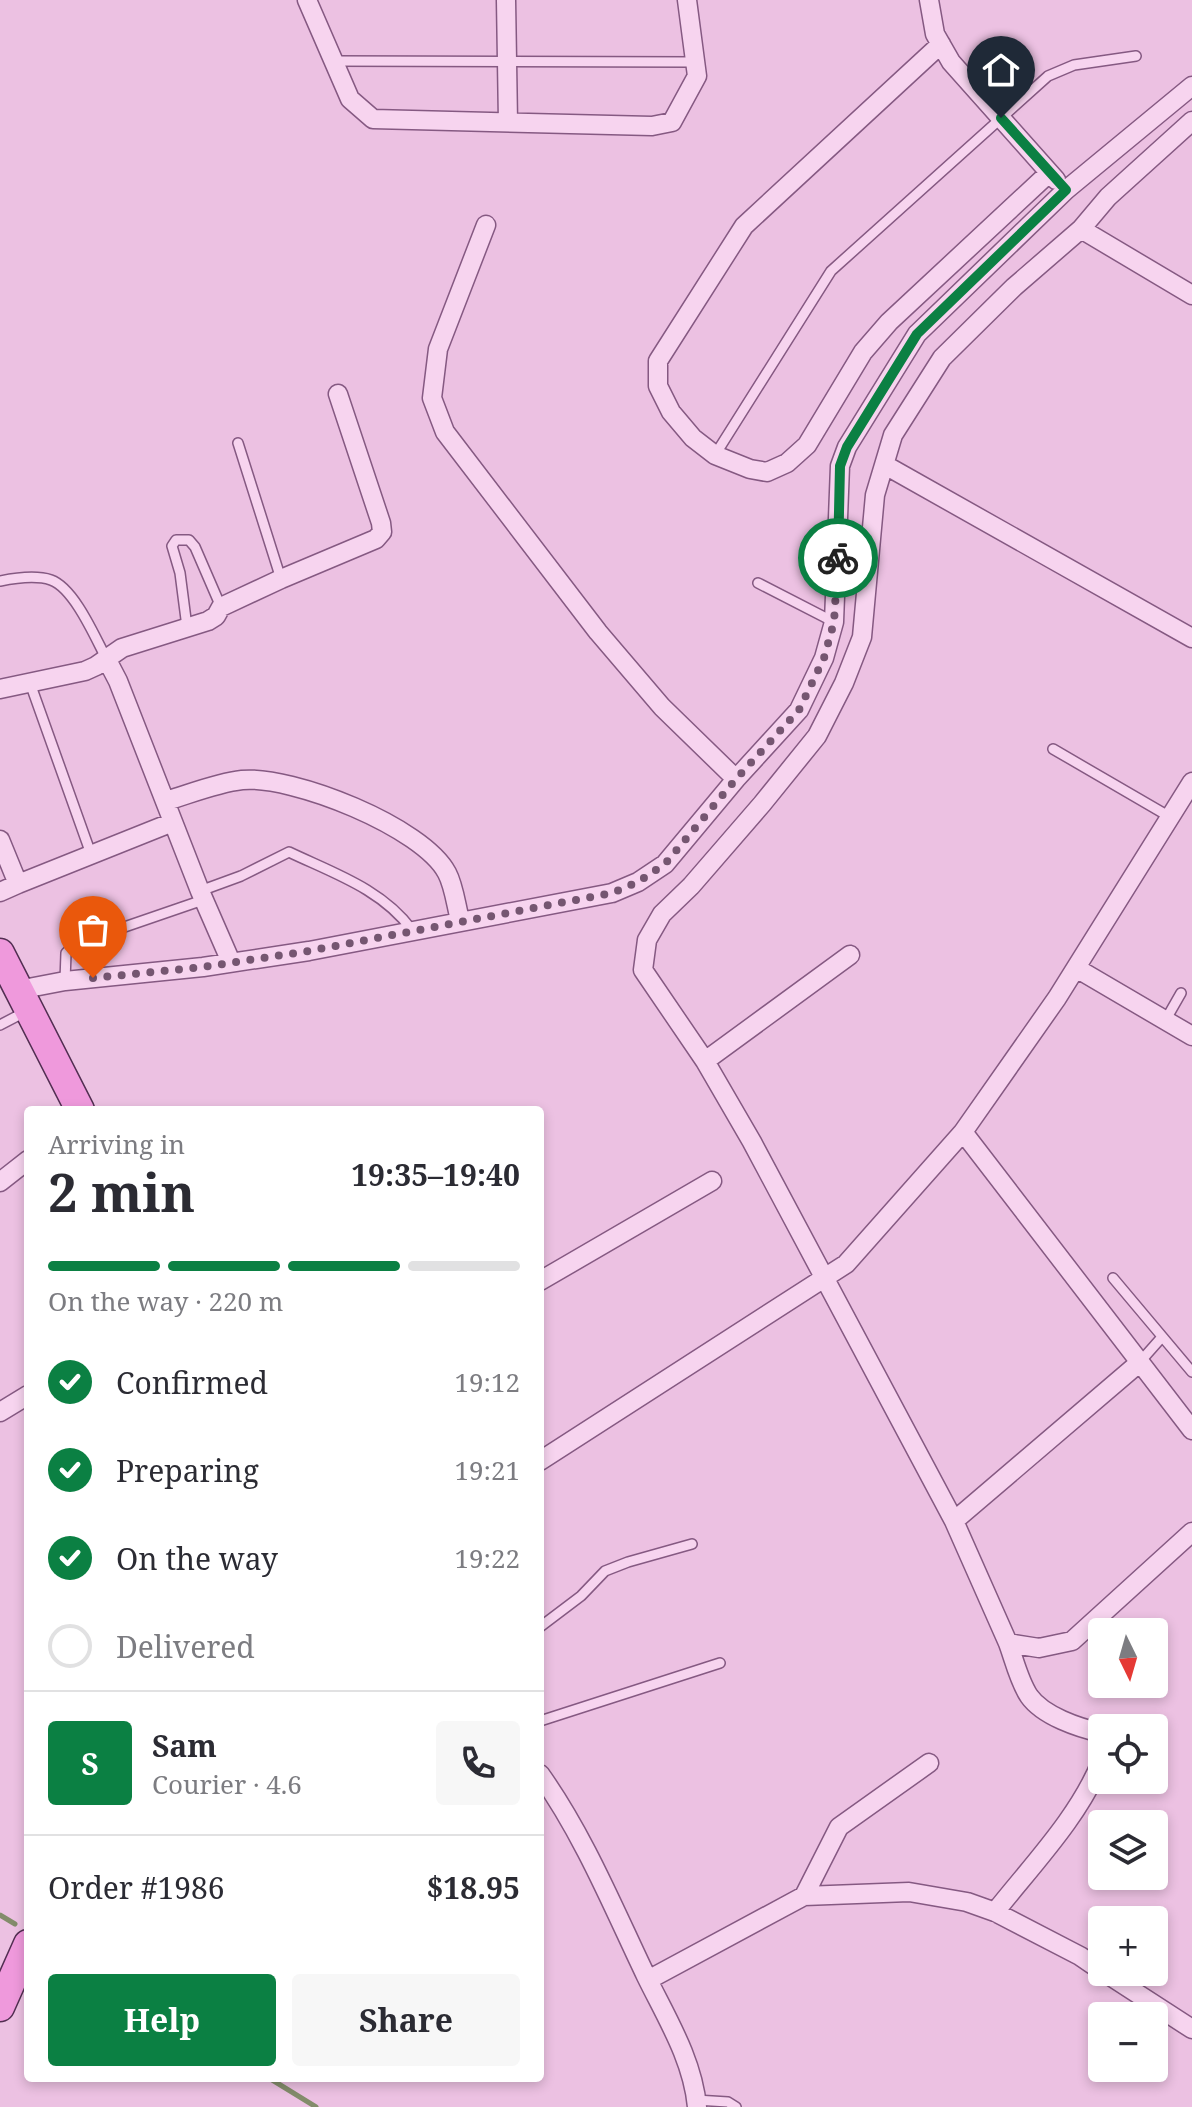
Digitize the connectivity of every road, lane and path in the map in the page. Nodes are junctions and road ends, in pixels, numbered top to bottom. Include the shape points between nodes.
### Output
1 (307, 0) edge
2 (506, 0) edge
3 (687, 0) edge
4 (929, 0) edge
5 (941, 44) junction
6 (1136, 56) dead end
7 (333, 61) junction
8 (508, 61) junction
9 (695, 62) junction
10 (1192, 86) edge
11 (1001, 118) junction
12 (1192, 121) edge
13 (508, 122) junction
14 (1049, 173) junction
15 (1066, 190) junction
16 (486, 225) dead end
17 (1081, 229) junction
18 (1192, 295) edge
19 (338, 394) dead end
20 (238, 443) dead end
21 (715, 455) junction
22 (885, 465) junction
23 (281, 579) junction
24 (0, 581) edge
25 (758, 583) dead end
26 (837, 586) junction
27 (867, 592) junction
28 (221, 607) junction
29 (834, 622) junction
30 (187, 627) junction
31 (1192, 638) edge
32 (106, 658) junction
33 (30, 683) junction
34 (0, 689) edge
35 (1053, 749) dead end
36 (736, 779) junction
37 (1192, 782) edge
38 (166, 801) junction
39 (1170, 817) junction
40 (173, 822) junction
41 (0, 840) edge
42 (91, 854) junction
43 (18, 884) junction
44 (0, 892) edge
45 (201, 896) junction
46 (460, 920) junction
47 (412, 930) junction
48 (0, 953) edge
49 (850, 955) dead end
50 (231, 962) junction
51 (1076, 968) junction
52 (65, 981) junction
53 (1181, 993) dead end
54 (23, 1000) junction
55 (1165, 1021) junction
56 (0, 1025) edge
57 (1192, 1036) edge
58 (705, 1061) junction
59 (78, 1106) edge
60 (963, 1132) junction
61 (24, 1163) edge
62 (712, 1181) dead end
63 (0, 1182) edge
64 (1113, 1278) dead end
65 (544, 1279) edge
66 (823, 1279) junction
67 (1162, 1337) junction
68 (1139, 1363) junction
69 (1192, 1372) edge
70 (24, 1397) edge
71 (0, 1412) edge
72 (1192, 1430) edge
73 (544, 1458) edge
74 (954, 1521) junction
75 (1192, 1532) edge
76 (692, 1544) dead end
77 (544, 1624) edge
78 (1008, 1643) junction
79 (720, 1663) dead end
80 (544, 1720) edge
81 (1088, 1729) edge
82 (929, 1763) dead end
83 (544, 1781) edge
84 (1088, 1790) edge
85 (804, 1896) junction
86 (995, 1912) junction
87 (24, 1953) edge
88 (1088, 1961) edge
89 (648, 1980) junction
90 (1126, 1986) edge
91 (0, 2007) edge
92 (1192, 2029) edge
93 (696, 2104) edge
94 (736, 2107) edge

1 - 7 street
2 - 8 street
3 - 9 street
4 - 5 street
5 - 11 street
5 - 21 street via 744,226 658,361 658,386 671,412
6 - 11 lane via 1061,69
7 - 8 lane
7 - 13 street via 350,99 373,119
8 - 9 lane
8 - 13 street
9 - 13 street via 697,76 672,122
10 - 15 street
11 - 14 street
11 - 21 lane via 831,271
12 - 17 street via 1108,197
14 - 15 street
14 - 21 street via 889,322 863,352 807,445 787,463 767,472
15 - 26 street via 917,334 847,447 840,466
16 - 36 street via 438,349 432,398 445,432 598,632 662,707
17 - 18 street
17 - 22 street via 942,358 893,435
19 - 23 street via 382,532
20 - 23 lane
22 - 27 street via 875,495
22 - 31 street
23 - 28 street
24 - 32 lane via 52,580 69,593
25 - 29 lane
26 - 27 street
26 - 29 street
27 - 58 street via 862,637 817,736 662,914 647,940 643,970
28 - 30 street via 208,621
28 - 30 lane via 195,547 189,540 176,540 172,546
29 - 36 street via 824,658 799,710
30 - 32 street
32 - 33 street via 85,671
32 - 38 street
33 - 34 street
33 - 42 lane
35 - 39 lane
36 - 46 street via 665,864 638,882 612,893
37 - 39 street
38 - 40 street
38 - 46 street via 255,780 332,799 383,820 425,848 447,872
39 - 51 street
40 - 42 street
40 - 45 street
41 - 43 street
42 - 43 street
43 - 44 street
45 - 47 lane via 289,852 372,892 398,911
45 - 50 street
45 - 52 lane via 75,944 66,953
46 - 47 street
47 - 50 street
48 - 54 main road
49 - 58 street
50 - 52 street
51 - 55 street
51 - 60 street
52 - 54 street
53 - 55 lane
54 - 56 lane
54 - 59 main road
55 - 57 street
58 - 66 street
60 - 66 street via 846,1264
60 - 68 street
61 - 63 street
62 - 65 street
64 - 67 lane
66 - 73 street
66 - 74 street
67 - 68 lane
67 - 69 lane
68 - 72 street
68 - 74 street
70 - 71 street
74 - 78 street
75 - 78 street via 1072,1641 1039,1648
76 - 77 lane via 605,1571
78 - 81 street via 1030,1697 1046,1711
79 - 80 lane
82 - 85 street via 839,1827
83 - 89 street via 595,1865
84 - 86 street
85 - 86 street via 909,1892
85 - 89 street
86 - 88 street
87 - 91 main road
89 - 93 street via 685,2059
90 - 92 street
93 - 94 lane via 728,2102

